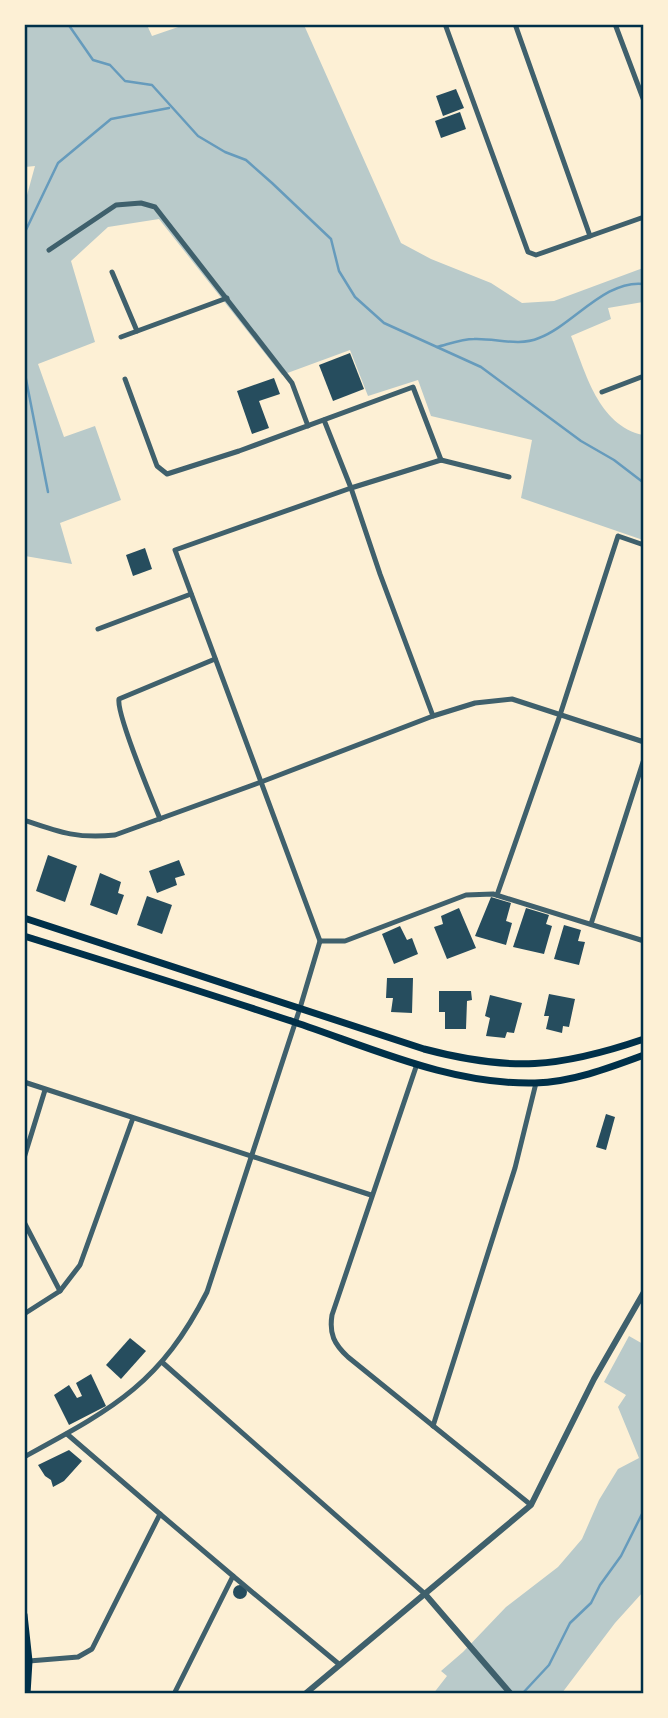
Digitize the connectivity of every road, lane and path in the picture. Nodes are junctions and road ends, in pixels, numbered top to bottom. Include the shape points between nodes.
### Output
1 (445, 24) edge
2 (515, 24) edge
3 (615, 24) edge
4 (643, 101) edge
5 (643, 217) edge
6 (590, 236) junction
7 (49, 250) dead end
8 (111, 272) dead end
9 (227, 298) junction
10 (137, 331) junction
11 (121, 337) dead end
12 (643, 376) edge
13 (125, 379) dead end
14 (602, 392) dead end
15 (324, 420) junction
16 (308, 426) junction
17 (441, 460) junction
18 (509, 477) dead end
19 (351, 488) junction
20 (643, 545) edge
21 (191, 594) junction
22 (98, 629) dead end
23 (215, 659) junction
24 (560, 715) junction
25 (433, 716) junction
26 (643, 742) edge
27 (643, 759) edge
28 (261, 782) junction
29 (160, 819) junction
30 (24, 820) edge
31 (495, 895) junction
32 (24, 918) edge
33 (591, 924) junction
34 (24, 936) edge
35 (320, 941) junction
36 (643, 941) edge
37 (300, 1008) junction
38 (296, 1023) junction
39 (643, 1038) edge
40 (643, 1055) edge
41 (417, 1064) junction
42 (24, 1082) edge
43 (536, 1083) junction
44 (45, 1090) junction
45 (133, 1118) junction
46 (252, 1156) junction
47 (24, 1158) edge
48 (371, 1195) junction
49 (24, 1222) edge
50 (60, 1291) junction
51 (643, 1292) edge
52 (24, 1314) edge
53 (163, 1363) junction
54 (433, 1426) junction
55 (67, 1434) junction
56 (24, 1457) edge
57 (531, 1506) junction
58 (160, 1514) junction
59 (233, 1576) junction
60 (425, 1594) junction
61 (24, 1615) edge
62 (29, 1661) junction
63 (340, 1665) junction
64 (27, 1693) edge
65 (174, 1693) edge
66 (305, 1693) edge
67 (511, 1693) edge

1 - 6 street via 528,253
2 - 6 street
3 - 4 street
5 - 6 street
7 - 9 street via 116,205 141,203 155,207
8 - 10 street
9 - 10 street
9 - 16 street via 292,383
10 - 11 street
12 - 14 street
13 - 16 street via 157,466 167,474
15 - 16 street
15 - 17 street via 412,387
15 - 19 street
17 - 18 street
17 - 19 street
19 - 21 street via 175,550
19 - 25 street
20 - 24 street via 618,536
21 - 22 street
21 - 23 street
23 - 28 street
23 - 29 street via 119,699
24 - 25 street via 512,699 475,702
24 - 26 street
24 - 31 street
25 - 28 street
27 - 33 street
28 - 29 street
28 - 35 street
29 - 30 street via 115,835 92,837 71,836
31 - 33 street
31 - 35 street via 466,895 345,941
32 - 37 main road
33 - 36 street
34 - 38 main road
35 - 37 street
37 - 38 street
37 - 39 main road via 424,1049 498,1063 538,1065 575,1060
38 - 41 main road
38 - 46 street
40 - 43 main road via 596,1072
41 - 43 main road via 466,1077
41 - 48 street
42 - 44 street
43 - 54 street via 515,1168
44 - 45 street
44 - 47 street
45 - 46 street
45 - 50 street via 86,1253
46 - 48 street
46 - 53 street via 206,1292
48 - 54 street via 332,1315 331,1336 348,1357
49 - 50 street
50 - 52 street
51 - 57 street via 594,1378
53 - 55 street via 116,1405
53 - 60 street
54 - 57 street
55 - 56 street
55 - 58 street
57 - 60 street
58 - 59 street
58 - 62 street via 92,1649 78,1657
59 - 63 street
59 - 65 street
60 - 63 street
60 - 67 street
61 - 62 main road
62 - 64 main road
63 - 66 street

